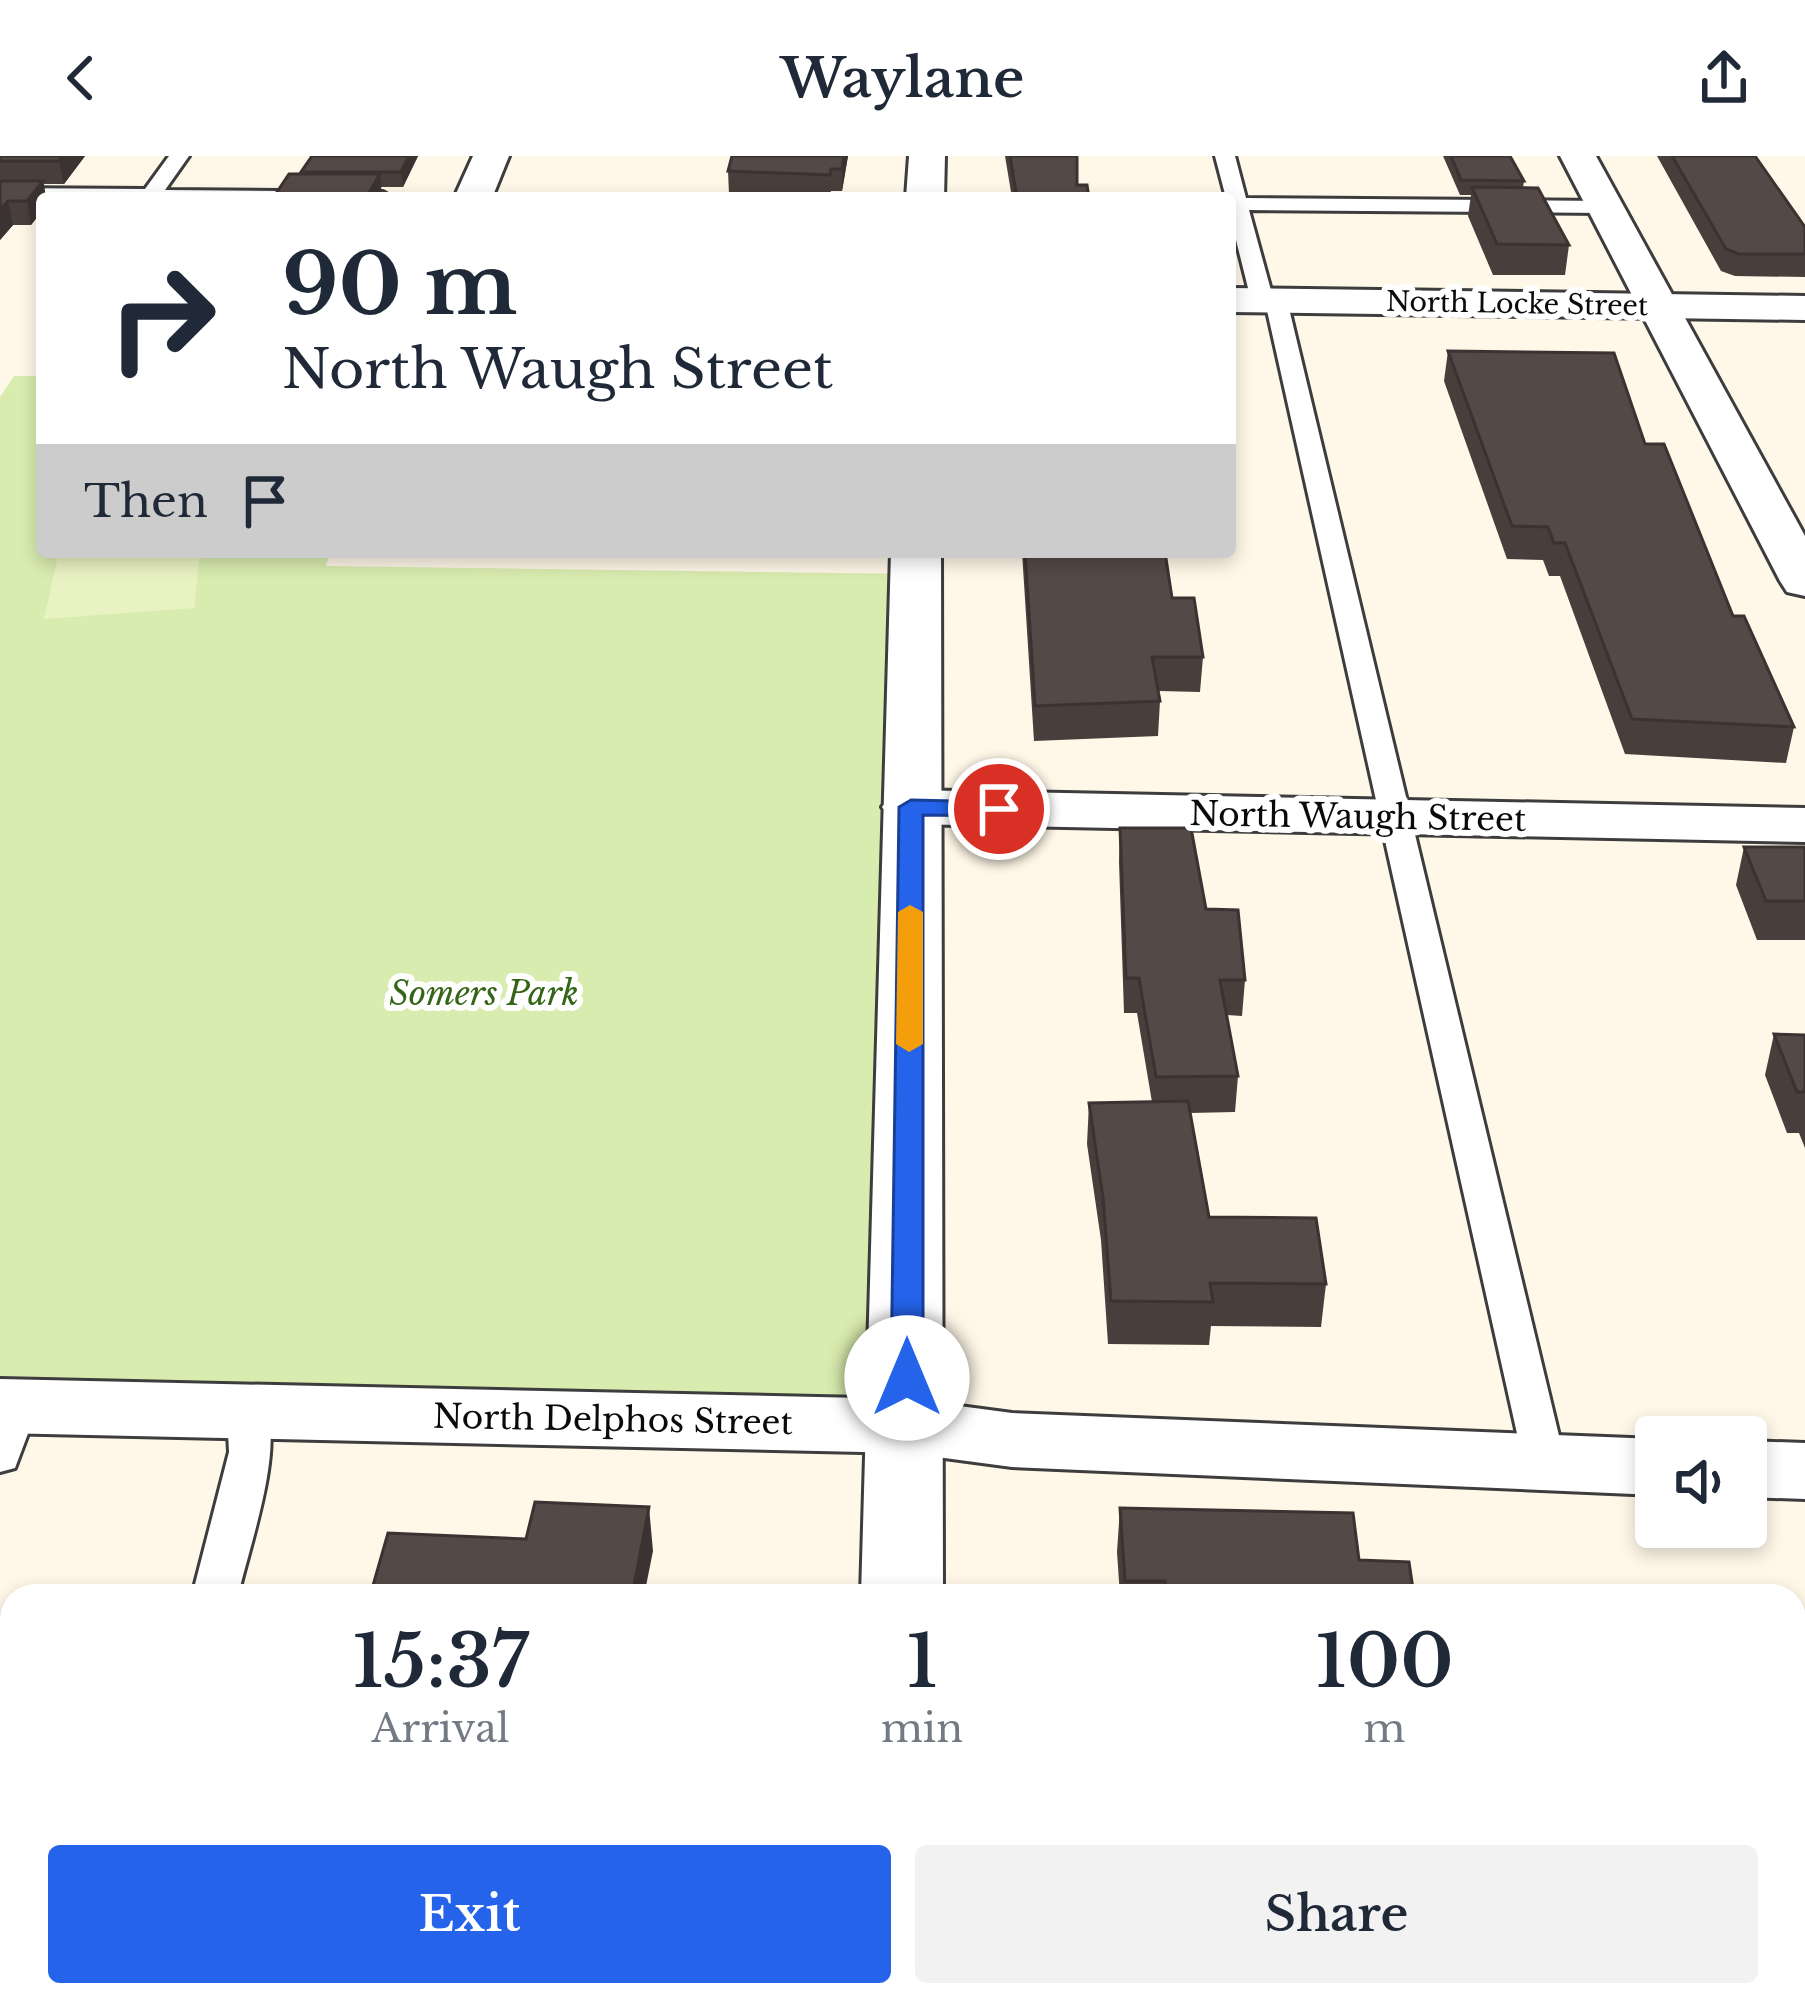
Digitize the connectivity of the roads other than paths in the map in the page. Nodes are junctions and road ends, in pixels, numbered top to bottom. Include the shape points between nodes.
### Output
1 (178, 156) edge
2 (491, 156) edge
3 (927, 156) edge
4 (1225, 156) edge
5 (1578, 156) edge
6 (153, 192) edge
7 (476, 192) edge
8 (925, 192) edge
9 (1232, 192) edge
10 (0, 194) edge
11 (36, 195) edge
12 (1236, 204) edge
13 (1604, 208) junction
14 (1236, 213) edge
15 (1256, 300) edge
16 (1656, 306) junction
17 (1805, 308) edge
18 (916, 558) edge
19 (1805, 581) edge
20 (911, 807) junction
21 (1395, 817) junction
22 (1805, 825) edge
23 (248, 1412) junction
24 (6, 1424) edge
25 (907, 1426) junction
26 (1545, 1465) junction
27 (1635, 1467) edge
28 (1767, 1470) edge
29 (1805, 1471) edge
30 (218, 1584) edge
31 (902, 1584) edge

1 - 6 lane
2 - 7 street
3 - 8 street
4 - 9 lane
5 - 13 street
10 - 11 lane
12 - 13 lane
13 - 16 street
14 - 15 lane
15 - 16 street, North Locke Street
15 - 21 lane
16 - 17 street, North Locke Street
16 - 19 street
18 - 20 street
20 - 21 street, North Waugh Street
20 - 25 street
21 - 22 street, North Waugh Street
21 - 26 lane
23 - 24 street, North Delphos Street
23 - 25 street, North Delphos Street
23 - 30 lane via 250,1452
25 - 26 street, North Delphos Street via 1012,1440
25 - 31 street
26 - 27 street, North Delphos Street
28 - 29 street

